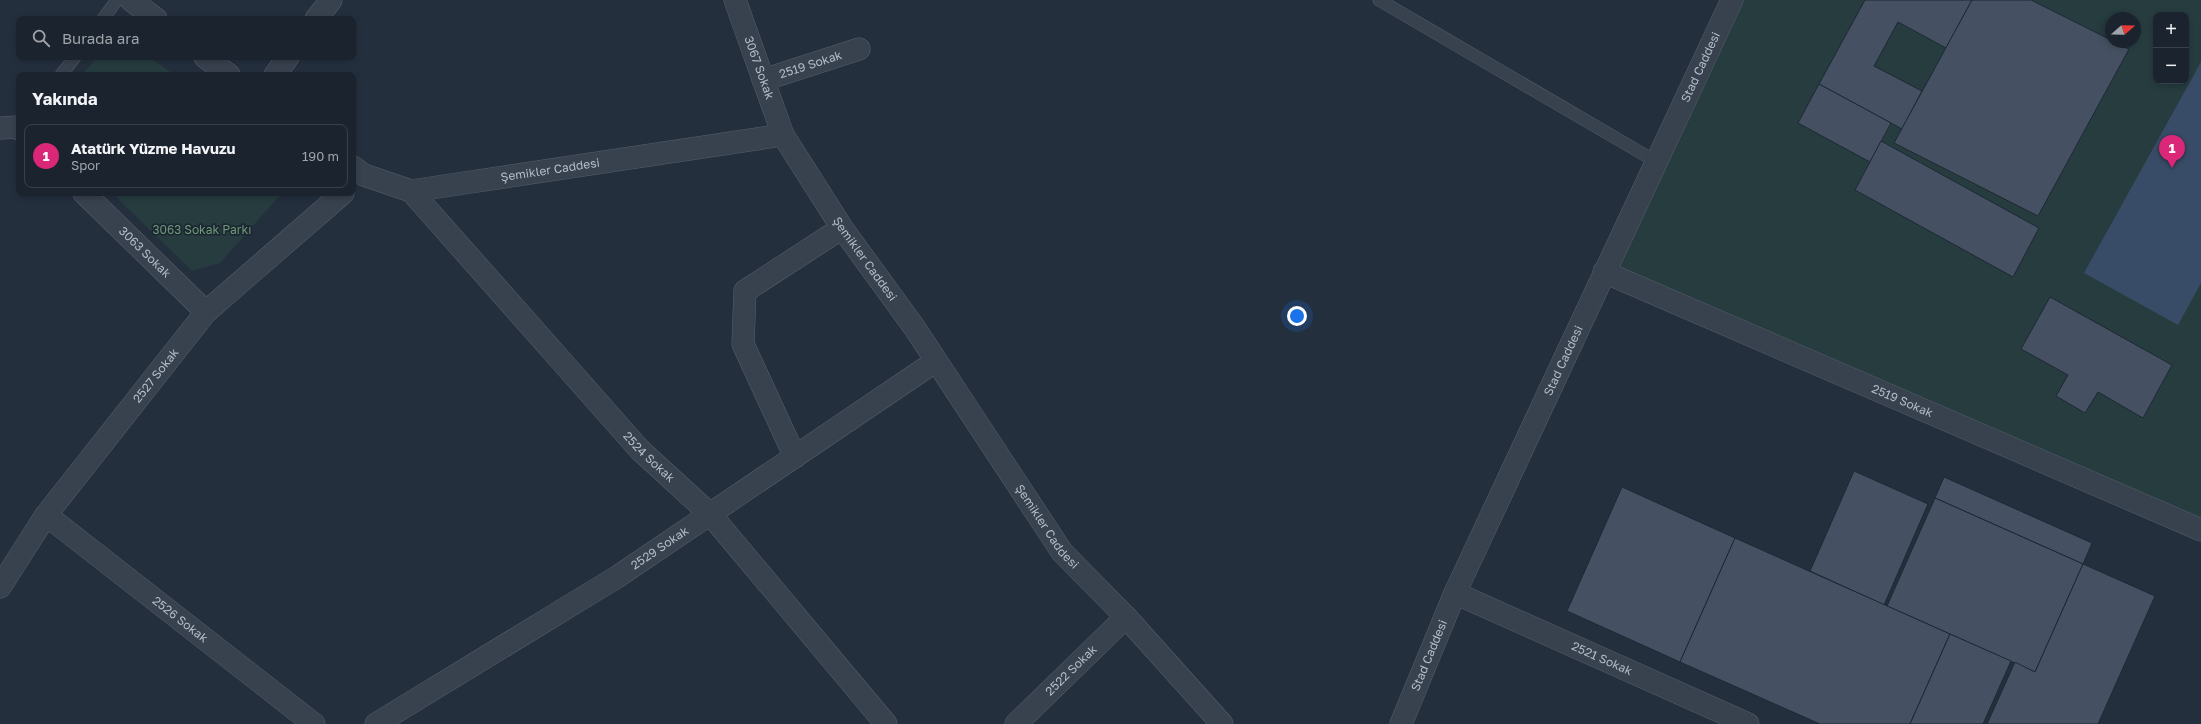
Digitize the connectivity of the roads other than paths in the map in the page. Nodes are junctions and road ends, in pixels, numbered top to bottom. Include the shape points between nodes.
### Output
1 (118, 0) edge
2 (131, 0) edge
3 (331, 0) edge
4 (735, 0) edge
5 (1379, 0) edge
6 (1732, 0) edge
7 (105, 16) edge
8 (152, 16) edge
9 (318, 16) edge
10 (859, 49) dead end
11 (73, 60) edge
12 (209, 60) edge
13 (286, 60) edge
14 (63, 72) edge
15 (225, 72) edge
16 (277, 72) edge
17 (763, 80) junction
18 (783, 135) junction
19 (1655, 161) junction
20 (357, 176) edge
21 (411, 191) junction
22 (87, 196) edge
23 (340, 196) edge
24 (842, 228) junction
25 (1604, 272) junction
26 (206, 312) junction
27 (936, 361) junction
28 (795, 457) junction
29 (46, 515) junction
30 (711, 515) junction
31 (2201, 530) edge
32 (2, 581) edge
33 (1455, 593) junction
34 (1126, 617) junction
35 (314, 724) edge
36 (376, 724) edge
37 (886, 724) edge
38 (1016, 724) edge
39 (1222, 724) edge
40 (1401, 724) edge
41 (1748, 724) edge

1 - 7 lane
2 - 8 street
3 - 9 street
4 - 17 street, 3067 Sokak
5 - 19 lane
6 - 19 street, Stad Caddesi
10 - 17 street, 2519 Sokak
11 - 14 lane
12 - 15 street
13 - 16 street
17 - 18 street, 3067 Sokak
18 - 21 street, Şemikler Caddesi
18 - 24 street, Şemikler Caddesi
19 - 25 street, Stad Caddesi
20 - 21 street, Şemikler Caddesi
21 - 30 street, 2524 Sokak via 640,450
22 - 26 street, 3063 Sokak
23 - 26 street, 2527 Sokak
24 - 27 street, Şemikler Caddesi
24 - 28 street via 745,291 743,344
25 - 31 street, 2519 Sokak
25 - 33 street, Stad Caddesi
26 - 29 street, 2527 Sokak
27 - 28 street, 2529 Sokak
27 - 34 street, Şemikler Caddesi via 1062,552
28 - 30 street, 2529 Sokak
29 - 32 street, 2527 Sokak
29 - 35 street, 2526 Sokak
30 - 36 street, 2529 Sokak via 617,577
30 - 37 street, 2524 Sokak
33 - 40 street, Stad Caddesi
33 - 41 street, 2521 Sokak
34 - 38 street, 2522 Sokak
34 - 39 street, Şemikler Caddesi

